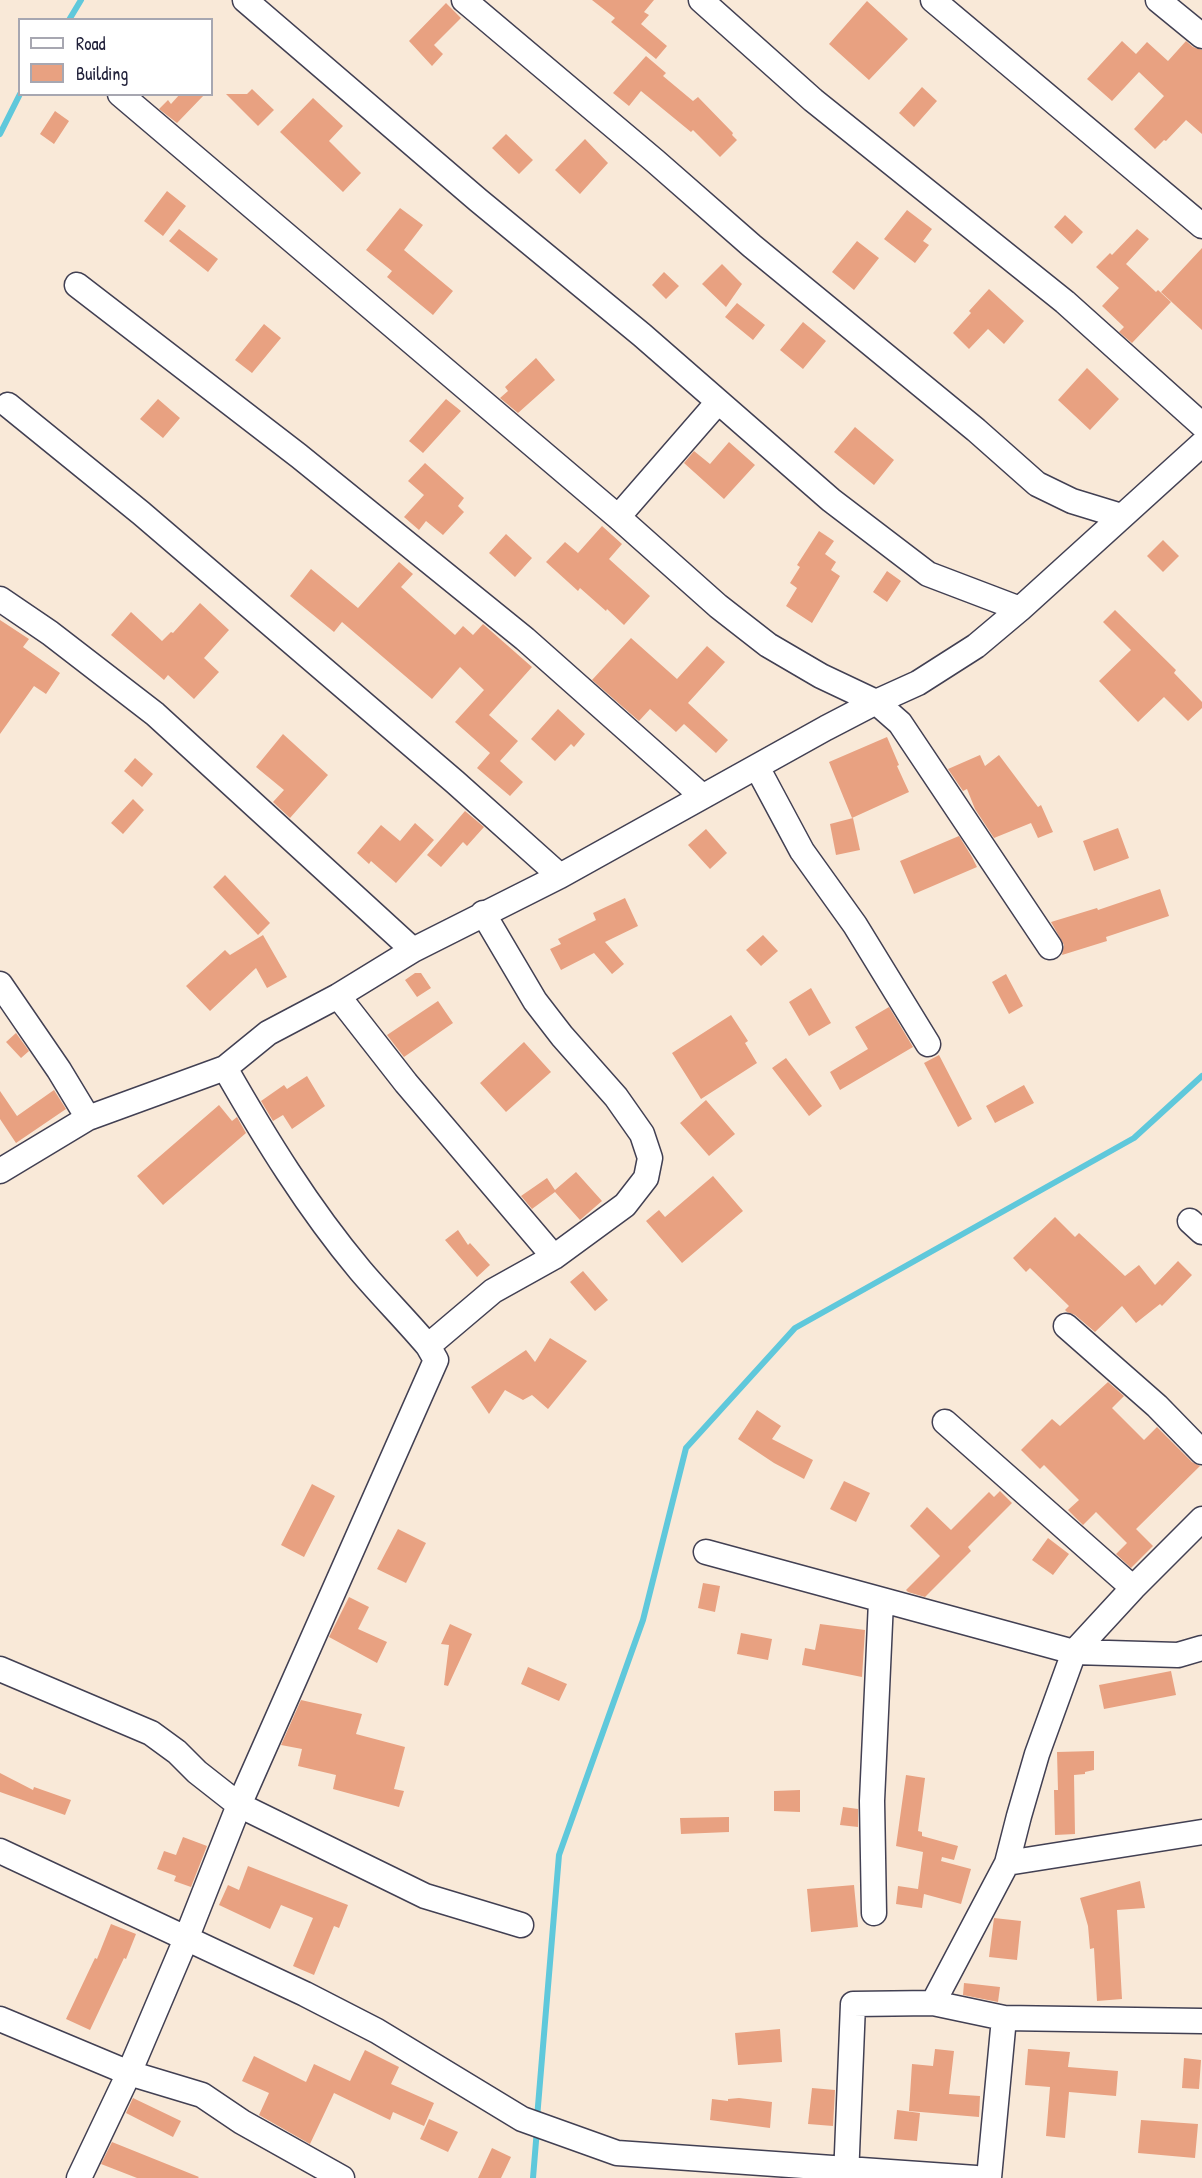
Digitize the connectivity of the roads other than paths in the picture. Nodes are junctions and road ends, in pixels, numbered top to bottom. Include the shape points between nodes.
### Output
1 (245, 0) edge
2 (464, 0) edge
3 (701, 0) edge
4 (933, 0) edge
5 (1158, 0) edge
6 (1202, 36) edge
7 (122, 96) edge
8 (1202, 226) edge
9 (77, 285) dead end
10 (718, 402) junction
11 (8, 405) dead end
12 (1202, 425) edge
13 (1202, 444) edge
14 (1121, 516) junction
15 (618, 518) junction
16 (0, 599) edge
17 (1020, 609) junction
18 (876, 702) junction
19 (757, 767) junction
20 (702, 796) junction
21 (560, 876) junction
22 (483, 913) junction
23 (1050, 947) dead end
24 (413, 950) junction
25 (0, 984) edge
26 (338, 996) junction
27 (928, 1044) dead end
28 (225, 1068) junction
29 (88, 1118) junction
30 (0, 1171) edge
31 (554, 1257) junction
32 (1066, 1326) dead end
33 (428, 1346) junction
34 (945, 1422) dead end
35 (1202, 1452) edge
36 (1202, 1519) edge
37 (706, 1552) dead end
38 (1133, 1588) junction
39 (881, 1601) junction
40 (1202, 1648) edge
41 (1074, 1652) junction
42 (0, 1669) edge
43 (239, 1805) junction
44 (1202, 1832) edge
45 (0, 1851) edge
46 (1007, 1863) junction
47 (874, 1913) dead end
48 (522, 1925) dead end
49 (186, 1939) junction
50 (933, 2003) junction
51 (1004, 2018) junction
52 (0, 2019) edge
53 (1202, 2021) edge
54 (129, 2073) junction
55 (847, 2173) edge
56 (79, 2178) edge
57 (342, 2178) edge
58 (976, 2178) edge
59 (989, 2178) edge

1 - 10 street
2 - 14 street via 1037,484 1072,501
3 - 12 street via 813,100 1065,302
4 - 8 street
5 - 6 street
7 - 15 street
9 - 20 street via 299,456 525,639
10 - 15 street
10 - 17 street via 831,501 928,574
11 - 21 street via 141,513
13 - 14 street
14 - 17 street
15 - 18 street via 768,645
16 - 24 street via 155,714
17 - 18 street via 976,646 918,683
18 - 19 street
18 - 23 street via 900,723
19 - 20 street
19 - 27 street via 802,851 855,925
20 - 21 street
21 - 22 street
22 - 24 street
22 - 31 street via 535,1001 642,1134 650,1158 646,1178 625,1205
24 - 26 street
25 - 29 street
26 - 28 street via 268,1033
26 - 31 street via 406,1083
28 - 29 street
28 - 33 street via 270,1146 327,1226 360,1270
29 - 30 street
31 - 33 street via 494,1291
32 - 35 street via 1157,1406
33 - 43 street via 436,1360 432,1371
34 - 38 street
36 - 38 street
37 - 39 street
38 - 41 street
39 - 41 street
39 - 47 street via 872,1801
40 - 41 street via 1178,1655
41 - 46 street via 1037,1754
42 - 43 street via 151,1733
43 - 48 street via 424,1896
43 - 49 street
44 - 46 street
45 - 49 street
46 - 50 street
49 - 54 street
49 - 55 street via 377,2031 522,2119 617,2154
50 - 51 street
50 - 55 street via 853,2004
51 - 53 street
51 - 59 street
52 - 54 street
54 - 56 street
54 - 57 street via 202,2095
55 - 58 street

